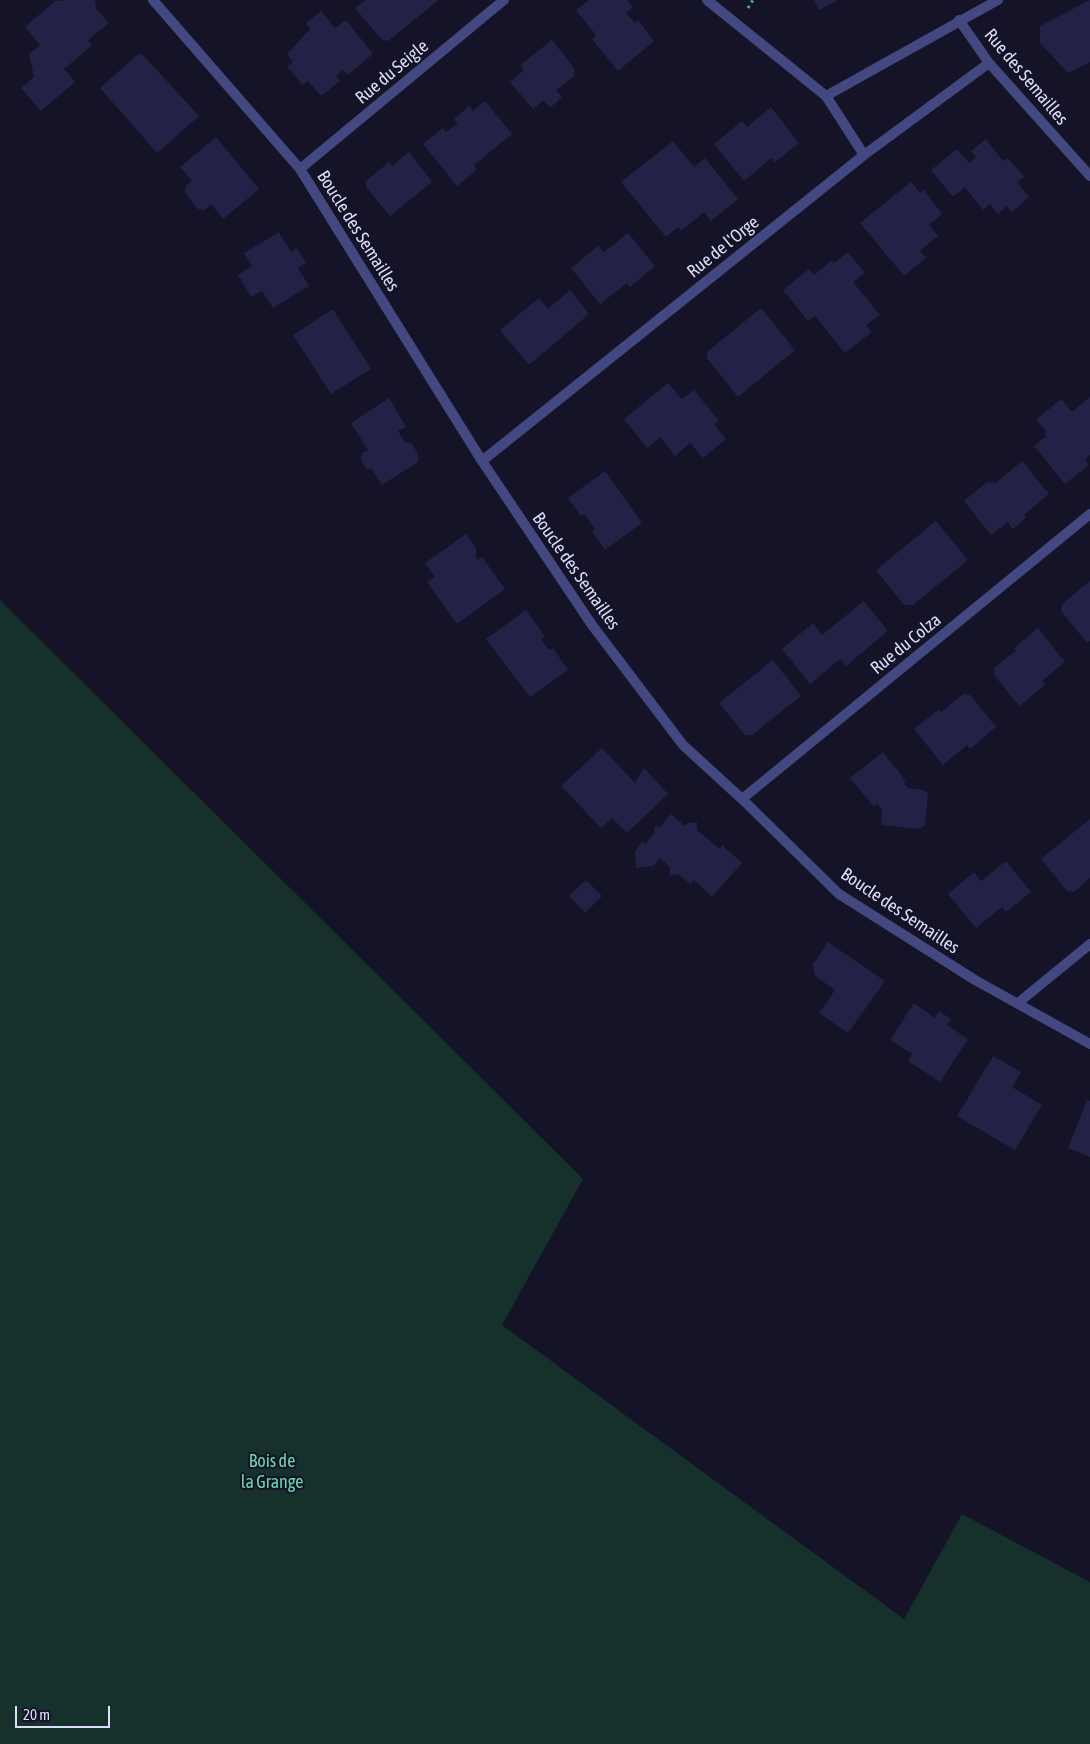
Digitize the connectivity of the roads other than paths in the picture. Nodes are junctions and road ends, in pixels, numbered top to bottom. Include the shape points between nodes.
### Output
1 (153, 0) edge
2 (504, 0) edge
3 (707, 0) edge
4 (998, 0) edge
5 (959, 20) junction
6 (989, 63) junction
7 (826, 96) junction
8 (864, 155) junction
9 (300, 169) junction
10 (1090, 176) edge
11 (482, 461) junction
12 (1090, 514) edge
13 (742, 799) junction
14 (1090, 944) edge
15 (1018, 1003) junction
16 (1090, 1044) edge

1 - 9 street, Boucle des Semailles
2 - 9 street, Rue du Seigle
3 - 7 street
4 - 5 street
5 - 6 street, Rue des Semailles
5 - 7 street
6 - 8 street, Rue de l'Orge
6 - 10 street, Rue des Semailles
7 - 8 street
8 - 11 street, Rue de l'Orge
9 - 11 street, Boucle des Semailles
11 - 13 street, Boucle des Semailles via 592,624 683,745
12 - 13 street, Rue du Colza
13 - 15 street, Boucle des Semailles via 839,894 975,980
14 - 15 street
15 - 16 street, Boucle des Semailles

